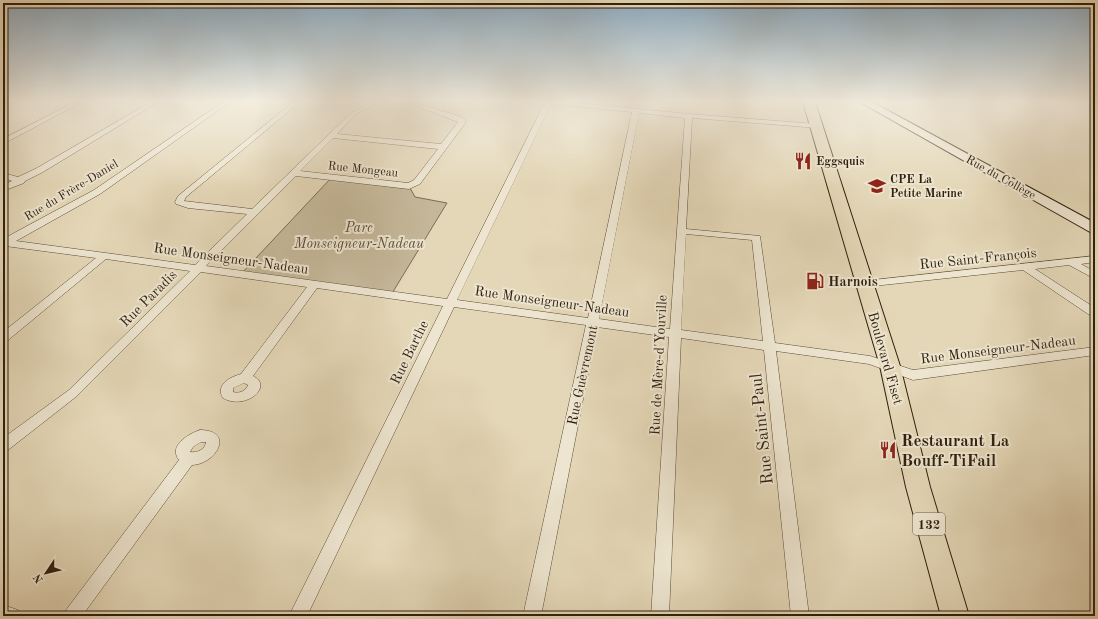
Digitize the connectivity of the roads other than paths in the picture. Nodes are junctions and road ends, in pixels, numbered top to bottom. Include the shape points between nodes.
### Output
1 (24, 131) edge
2 (105, 131) edge
3 (185, 131) edge
4 (262, 131) edge
5 (336, 131) edge
6 (455, 131) edge
7 (534, 131) edge
8 (632, 131) edge
9 (688, 131) edge
10 (817, 131) edge
11 (917, 131) edge
12 (331, 136) junction
13 (3, 142) edge
14 (443, 147) junction
15 (293, 173) junction
16 (3, 175) edge
17 (21, 181) junction
18 (3, 188) edge
19 (254, 212) junction
20 (1095, 229) edge
21 (682, 230) junction
22 (4, 243) edge
23 (104, 256) junction
24 (1095, 259) edge
25 (1072, 262) junction
26 (1026, 267) junction
27 (197, 268) junction
28 (1095, 276) edge
29 (315, 284) junction
30 (864, 284) junction
31 (450, 303) junction
32 (1095, 313) edge
33 (593, 322) junction
34 (675, 333) junction
35 (3, 338) edge
36 (770, 346) junction
37 (1095, 351) edge
38 (890, 366) junction
39 (245, 378) dead end
40 (3, 445) edge
41 (188, 459) dead end
42 (3, 614) edge
43 (12, 616) edge
44 (72, 616) edge
45 (298, 616) edge
46 (532, 616) edge
47 (660, 616) edge
48 (800, 616) edge
49 (955, 616) edge

1 - 13 street
2 - 17 street
3 - 22 street, Rue du Frère-Daniel via 97,192
4 - 19 street via 182,196 179,202
5 - 12 street, Rue Paradis
6 - 14 street, Rue Mongeau
7 - 31 street, Rue Barthe
8 - 33 street, Rue Guèvremont
9 - 21 street, Rue de Mère-d'Youville
10 - 30 main road, Boulevard Fiset / 132
11 - 20 street, Rue du Collège
12 - 14 street
12 - 15 street, Rue Paradis
14 - 15 street, Rue Mongeau via 417,182 409,186
15 - 19 street, Rue Paradis
16 - 17 street
17 - 18 street
19 - 27 street, Rue Paradis
21 - 34 street, Rue de Mère-d'Youville
21 - 36 street, Rue Saint-Paul via 757,238
22 - 23 street, Rue Monseigneur-Nadeau
23 - 27 street, Rue Monseigneur-Nadeau
23 - 35 street
24 - 25 street, Rue Saint-François
25 - 26 street, Rue Saint-François
25 - 28 street
26 - 30 street, Rue Saint-François
26 - 32 street
27 - 29 street, Rue Monseigneur-Nadeau
27 - 40 street, Rue Paradis via 73,393
29 - 31 street, Rue Monseigneur-Nadeau
29 - 39 street
30 - 38 main road, Boulevard Fiset / 132
31 - 33 street, Rue Monseigneur-Nadeau
31 - 45 street, Rue Barthe
33 - 34 street, Rue Monseigneur-Nadeau
33 - 46 street, Rue Guèvremont
34 - 36 street, Rue Monseigneur-Nadeau
34 - 47 street, Rue de Mère-d'Youville
36 - 38 street, Rue Monseigneur-Nadeau via 870,360
36 - 48 street, Rue Saint-Paul
37 - 38 street, Rue Monseigneur-Nadeau via 912,375
38 - 49 main road, Boulevard Fiset / 132 via 918,487
41 - 44 street
42 - 43 street

